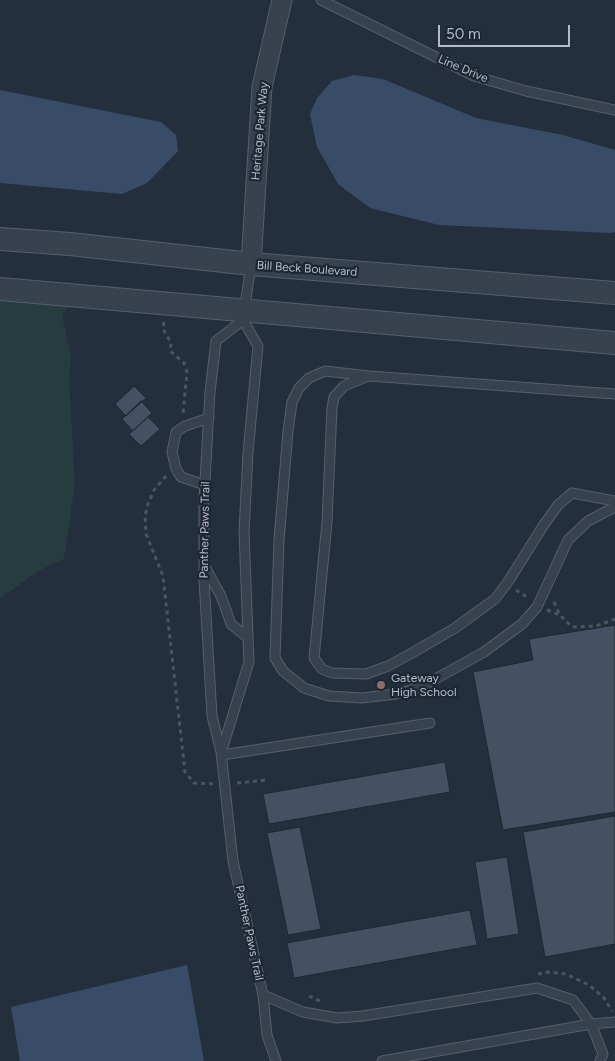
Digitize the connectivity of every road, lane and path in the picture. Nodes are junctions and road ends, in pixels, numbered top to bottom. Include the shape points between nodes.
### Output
1 (282, 0) edge
2 (321, 0) edge
3 (615, 110) edge
4 (0, 239) edge
5 (251, 264) junction
6 (0, 290) edge
7 (615, 293) edge
8 (244, 316) junction
9 (164, 322) dead end
10 (615, 343) edge
11 (369, 376) junction
12 (615, 394) edge
13 (209, 418) junction
14 (185, 426) junction
15 (176, 469) junction
16 (205, 485) junction
17 (615, 501) edge
18 (615, 507) edge
19 (205, 566) junction
20 (554, 595) dead end
21 (615, 619) edge
22 (248, 638) junction
23 (430, 723) dead end
24 (222, 753) junction
25 (268, 780) dead end
26 (225, 784) junction
27 (263, 995) junction
28 (615, 1022) edge
29 (591, 1024) junction
30 (276, 1061) edge
31 (382, 1061) edge
32 (600, 1061) edge

1 - 5 street, Heritage Park Way via 262,87
2 - 3 lane, Line Drive via 474,76 526,92
4 - 5 street, Bill Beck Boulevard
5 - 7 street, Bill Beck Boulevard
5 - 8 lane
6 - 8 street
8 - 10 street
8 - 13 lane, Panther Paws Trail via 216,341
8 - 22 lane, Panther Paws Trail via 258,346 244,532
9 - 14 path via 163,329 171,343 170,351 184,363 187,372
11 - 12 lane
11 - 17 lane via 344,386 333,402 327,522 314,658 322,669 348,675 366,674 388,666 455,628 499,594 543,526 572,493
11 - 18 lane via 325,371 309,378 292,402 279,540 275,658 282,671 304,688 329,696 362,698 396,694 421,687 484,652 522,624 537,607 568,540 588,521
13 - 14 lane
13 - 16 lane, Panther Paws Trail
14 - 15 lane via 176,432 172,452
15 - 16 lane via 181,477
15 - 26 path via 158,485 148,504 146,534 163,576 185,772 194,783
16 - 19 lane, Panther Paws Trail
19 - 22 lane via 231,624
19 - 24 lane, Panther Paws Trail via 212,716
20 - 21 path via 560,615 572,627 596,626
22 - 24 lane, Panther Paws Trail via 249,662
23 - 24 lane
24 - 26 lane, Panther Paws Trail
25 - 26 path
26 - 27 lane, Panther Paws Trail via 233,861
27 - 29 lane via 303,1012 337,1018 536,988 572,1000
27 - 30 lane, Panther Paws Trail via 267,1035
28 - 29 lane
29 - 31 lane
29 - 32 lane via 603,1054

